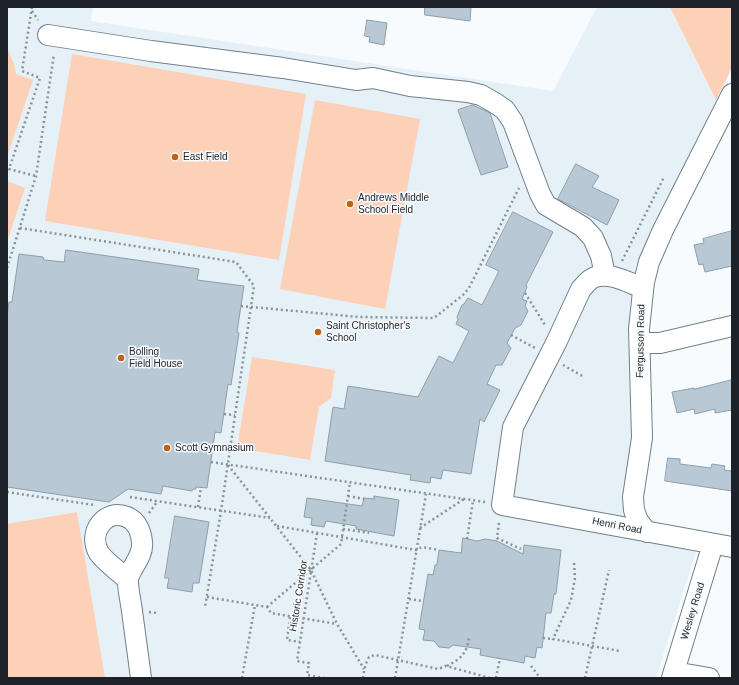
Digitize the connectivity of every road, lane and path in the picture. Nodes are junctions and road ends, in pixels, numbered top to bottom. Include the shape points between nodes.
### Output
1 (32, 7) edge
2 (32, 11) junction
3 (48, 35) junction
4 (732, 94) edge
5 (36, 176) junction
6 (664, 177) dead end
7 (521, 185) dead end
8 (20, 228) junction
9 (7, 268) edge
10 (610, 276) junction
11 (643, 288) junction
12 (525, 293) dead end
13 (241, 306) dead end
14 (251, 307) junction
15 (732, 326) edge
16 (556, 343) junction
17 (640, 343) junction
18 (224, 414) dead end
19 (235, 415) junction
20 (211, 462) dead end
21 (228, 464) junction
22 (350, 482) junction
23 (201, 488) dead end
24 (426, 494) junction
25 (348, 496) junction
26 (364, 499) dead end
27 (464, 499) junction
28 (473, 501) junction
29 (157, 502) dead end
30 (502, 505) junction
31 (198, 508) dead end
32 (221, 511) junction
33 (147, 516) dead end
34 (270, 518) junction
35 (277, 526) junction
36 (420, 528) junction
37 (343, 529) junction
38 (647, 532) junction
39 (317, 533) junction
40 (369, 533) dead end
41 (342, 538) junction
42 (497, 538) dead end
43 (467, 539) dead end
44 (723, 546) edge
45 (521, 549) dead end
46 (416, 550) junction
47 (439, 550) dead end
48 (574, 563) dead end
49 (311, 570) junction
50 (609, 570) dead end
51 (128, 580) dead end
52 (207, 597) junction
53 (409, 599) junction
54 (424, 601) dead end
55 (255, 605) junction
56 (205, 607) dead end
57 (267, 607) junction
58 (290, 616) junction
59 (304, 619) junction
60 (337, 624) junction
61 (470, 637) dead end
62 (543, 638) dead end
63 (553, 639) junction
64 (300, 642) junction
65 (592, 646) junction
66 (620, 651) dead end
67 (500, 658) dead end
68 (398, 661) junction
69 (446, 666) junction
70 (531, 666) dead end
71 (364, 669) junction
72 (673, 675) edge
73 (313, 677) edge
74 (141, 678) edge
75 (242, 678) edge
76 (324, 678) edge
77 (363, 678) edge
78 (396, 678) edge
79 (490, 678) edge
80 (496, 678) edge
81 (540, 678) edge
82 (585, 678) edge
83 (709, 678) edge

1 - 2 path
2 - 3 path
2 - 5 path via 22,71 40,78 9,169
3 - 5 path via 55,47
3 - 10 street via 356,80 373,78 410,86 481,95 505,110 514,122 546,205 583,227 593,238
4 - 11 street, Fergusson Road via 663,230 649,262
5 - 8 path
6 - 10 path
7 - 14 path via 469,288 434,318 359,317
8 - 9 path
8 - 14 path via 236,262 254,286
10 - 11 street
10 - 16 street via 594,277 581,289
11 - 17 street, Fergusson Road
12 - 16 path
13 - 14 path
14 - 19 path
15 - 17 street via 660,342
16 - 30 street via 513,427
17 - 38 street, Fergusson Road via 642,438 633,497 638,522
18 - 19 path
19 - 21 path
20 - 21 path
21 - 22 path
21 - 32 path
21 - 34 path
22 - 24 path
22 - 25 path
23 - 31 path
24 - 27 path
24 - 36 path
25 - 26 path
25 - 37 path
27 - 28 path
27 - 36 path
28 - 30 path
28 - 43 path
29 - 33 path
30 - 38 street, Henri Road
32 - 34 path
32 - 52 path
34 - 35 path
35 - 39 path
35 - 49 path
36 - 46 path
37 - 40 path
37 - 41 path
38 - 44 street, Henri Road
39 - 41 path
39 - 49 path, Historic Corridor
41 - 46 path
41 - 49 path via 341,544
42 - 45 path
44 - 72 street, Wesley Road
46 - 47 path via 422,547
46 - 53 path
48 - 63 path via 575,578 571,600
49 - 57 path
49 - 59 path, Historic Corridor
49 - 60 path
50 - 65 path
51 - 74 street
52 - 55 path
52 - 56 path
53 - 54 path
53 - 68 path
55 - 57 path
55 - 75 path
57 - 58 path via 271,613
58 - 59 path
58 - 64 path via 286,640
59 - 60 path
59 - 64 path, Historic Corridor
60 - 71 path
61 - 69 path via 465,652
62 - 63 path
63 - 65 path
64 - 73 path, Historic Corridor via 297,661 309,663 307,675
65 - 66 path
65 - 82 path
67 - 80 path
68 - 69 path via 438,669
68 - 71 path via 372,656
68 - 78 path
69 - 79 path
70 - 81 path
71 - 77 path
72 - 83 street
73 - 76 path

